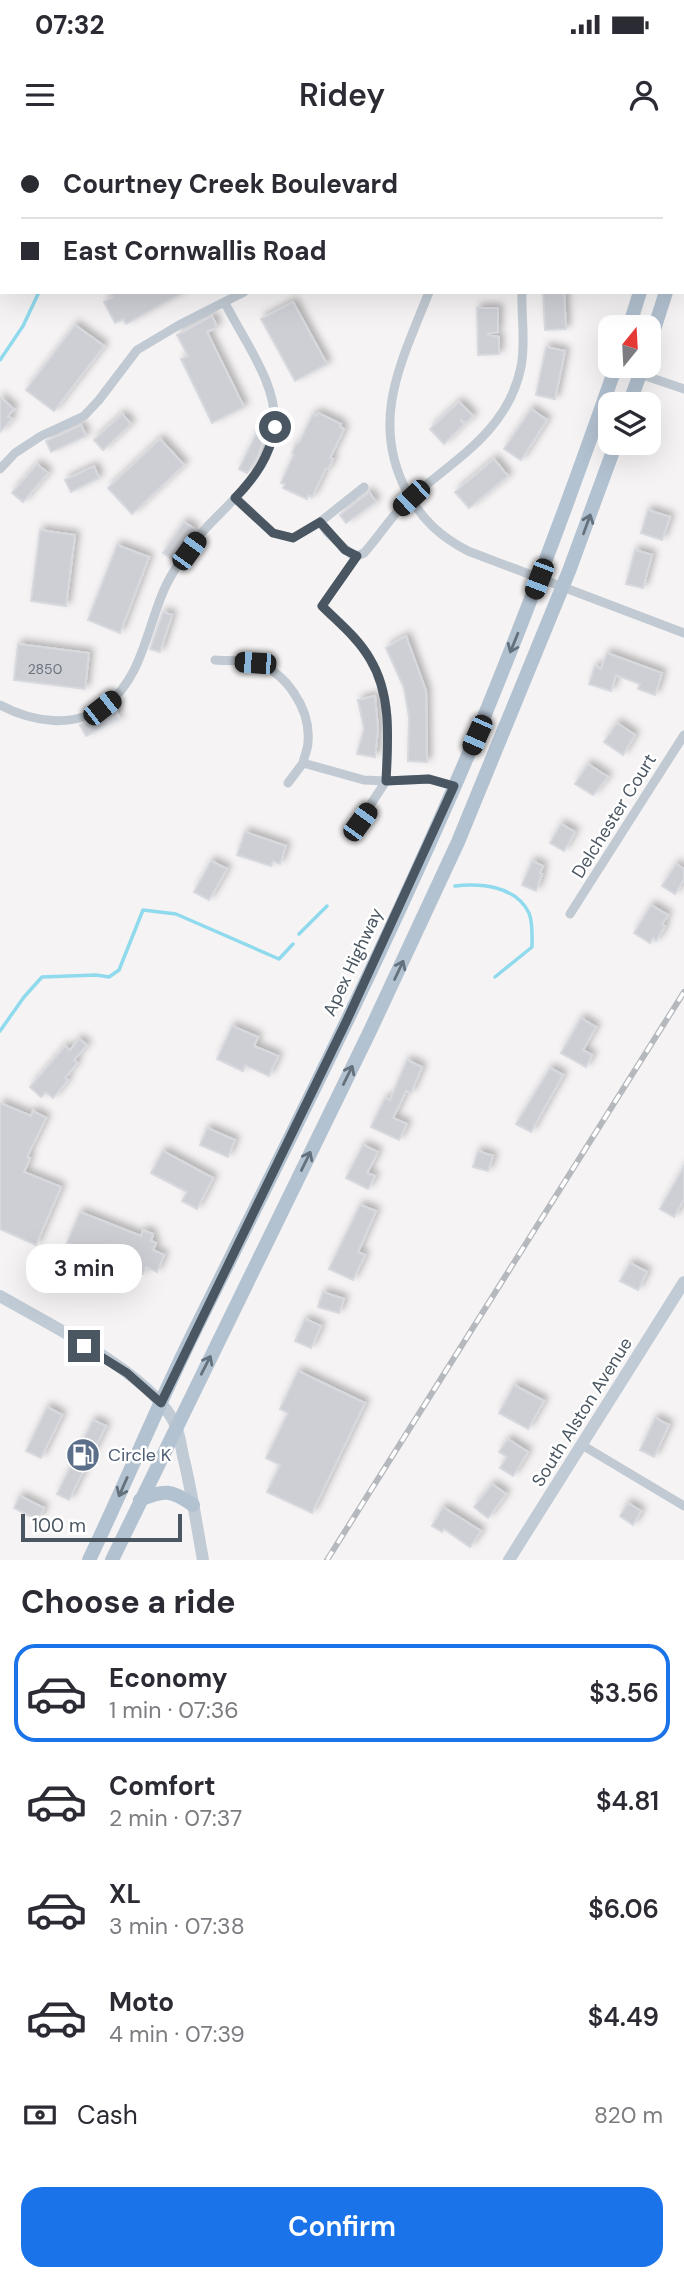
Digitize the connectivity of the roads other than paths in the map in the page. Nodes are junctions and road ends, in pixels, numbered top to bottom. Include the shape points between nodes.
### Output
1 (241, 294) edge
2 (428, 294) edge
3 (522, 294) edge
4 (639, 294) edge
5 (665, 294) edge
6 (225, 303) junction
7 (633, 315) edge
8 (659, 315) edge
9 (612, 378) edge
10 (659, 378) edge
11 (684, 389) edge
12 (612, 455) edge
13 (0, 469) edge
14 (364, 486) dead end
15 (235, 498) junction
16 (411, 498) junction
17 (320, 522) junction
18 (357, 556) junction
19 (539, 579) junction
20 (561, 587) junction
21 (684, 633) edge
22 (215, 660) dead end
23 (0, 705) edge
24 (684, 735) edge
25 (303, 763) junction
26 (386, 781) junction
27 (288, 783) dead end
28 (454, 786) junction
29 (350, 836) dead end
30 (570, 914) dead end
31 (684, 1282) edge
32 (0, 1296) edge
33 (161, 1403) junction
34 (176, 1426) junction
35 (582, 1445) junction
36 (140, 1500) junction
37 (193, 1505) junction
38 (684, 1506) edge
39 (89, 1560) edge
40 (112, 1560) edge
41 (203, 1560) edge
42 (509, 1560) edge

1 - 6 street
2 - 16 street via 397,376 389,411 393,459
3 - 16 street via 520,368 505,409 489,433
4 - 7 main road
5 - 8 main road
6 - 13 street via 137,350 84,416 41,436
6 - 15 street via 268,384 274,408 274,435 265,460
9 - 19 main road, Apex Highway
10 - 11 street
20 -> 12 main road
14 - 17 street
15 - 17 street via 264,527 282,537 293,538
15 - 23 street via 174,570 160,596 132,677 118,696 76,719 42,721
16 - 18 street
16 - 19 street via 427,522 446,538
17 - 18 street via 345,550
18 - 26 street via 322,606 371,659 381,683 387,713
19 - 20 street
19 -> 28 main road, Apex Highway
20 - 21 street
34 -> 20 main road via 415,936 500,743
22 - 25 street via 255,663 296,695 306,719 308,742
24 - 30 street, Delchester Court
25 - 26 street via 364,780
25 - 27 street
26 - 28 street via 429,779
26 - 29 street
28 - 33 main road, Apex Highway via 352,1009
31 - 35 street, South Alston Avenue
32 - 33 street via 108,1360
33 - 34 street
33 -> 39 main road, Apex Highway
34 - 36 main road
34 - 37 street
35 - 38 street
35 - 42 street, South Alston Avenue
36 - 37 main road via 165,1492
36 - 40 main road
37 - 41 street

